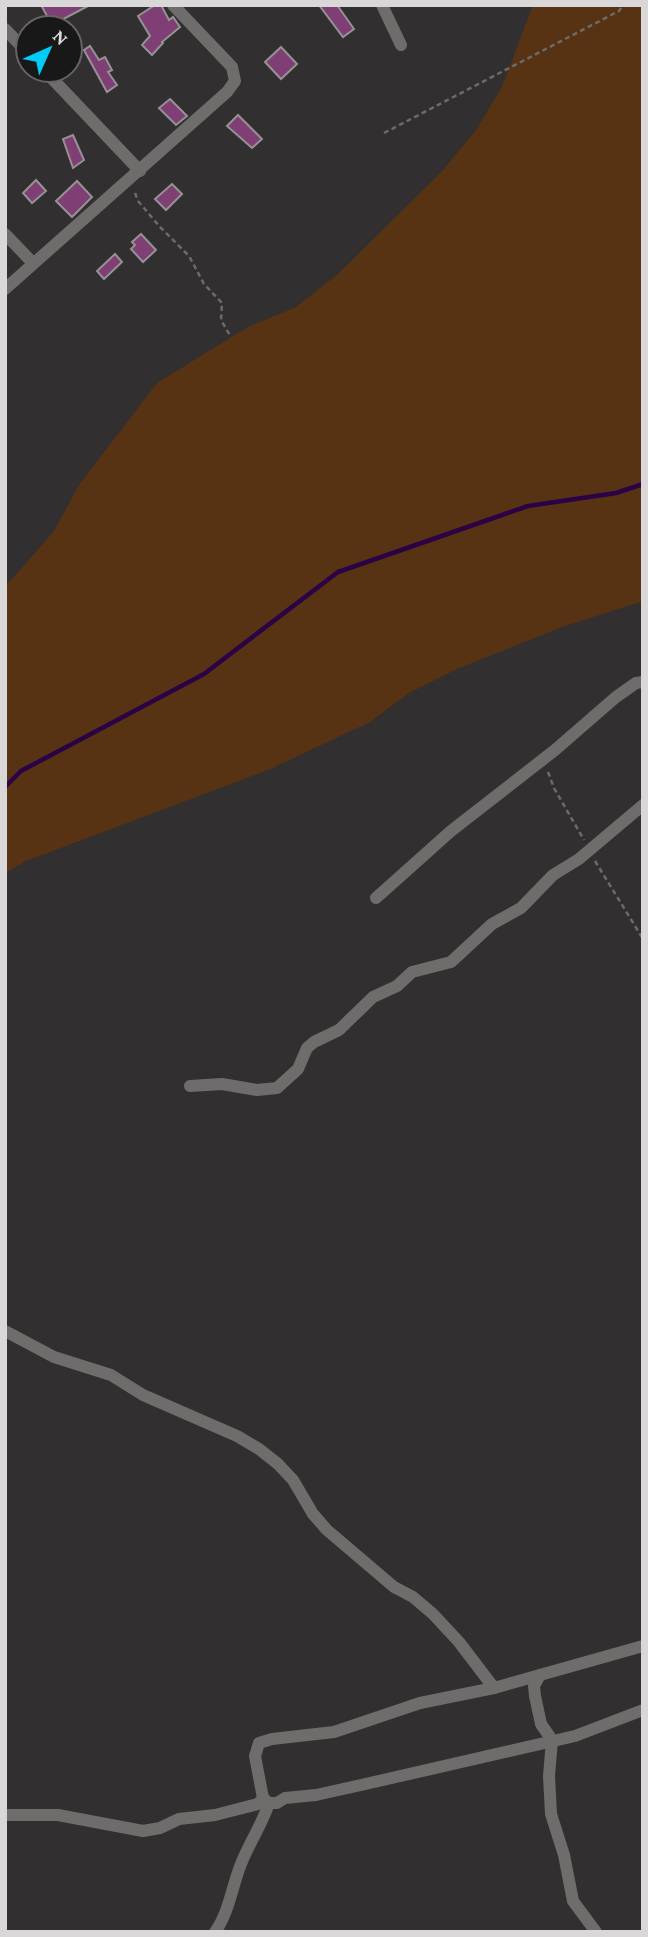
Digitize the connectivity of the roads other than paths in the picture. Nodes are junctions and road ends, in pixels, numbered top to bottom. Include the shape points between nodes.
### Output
1 (173, 5) edge
2 (382, 5) edge
3 (401, 45) dead end
4 (56, 84) edge
5 (135, 175) junction
6 (5, 234) edge
7 (33, 263) junction
8 (5, 289) edge
9 (643, 682) edge
10 (643, 805) edge
11 (376, 898) dead end
12 (190, 1086) dead end
13 (5, 1331) edge
14 (643, 1646) edge
15 (540, 1675) junction
16 (494, 1688) junction
17 (643, 1710) edge
18 (552, 1741) junction
19 (266, 1801) junction
20 (5, 1815) edge
21 (215, 1932) edge
22 (596, 1932) edge

1 - 5 street via 232,66 235,81
2 - 3 street
4 - 5 street
5 - 7 street
6 - 7 street
7 - 8 street
9 - 11 street via 615,697
10 - 12 street via 451,962 412,972 397,986 373,996 339,1030 307,1048 298,1069 277,1088
13 - 16 street via 54,1357 118,1378 143,1395 259,1449 293,1480 327,1530 433,1614
14 - 15 street
15 - 16 street
15 - 18 street via 535,1696 541,1724
16 - 19 street via 420,1703 334,1732 259,1743 255,1756
17 - 18 street
18 - 19 street via 316,1795
18 - 22 street via 553,1821 573,1901
19 - 20 street via 143,1831 58,1815
19 - 21 street via 264,1818

